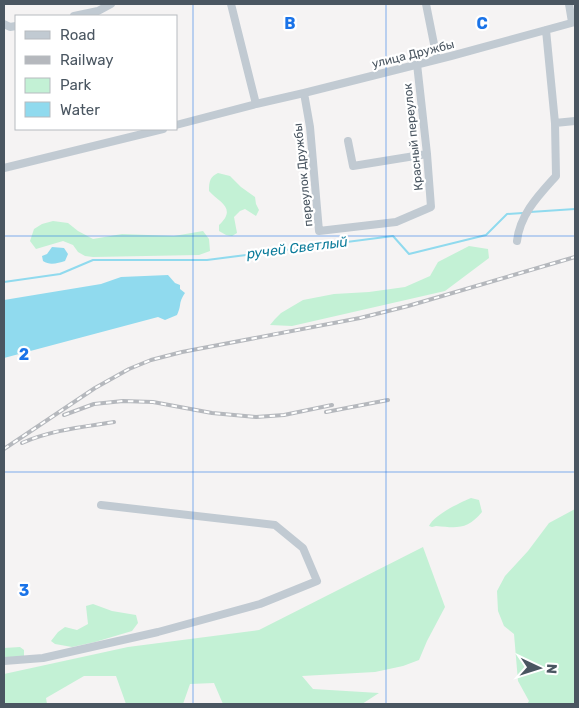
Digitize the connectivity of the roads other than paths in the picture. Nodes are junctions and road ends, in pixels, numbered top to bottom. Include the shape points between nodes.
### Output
1 (111, 4) edge
2 (231, 4) edge
3 (426, 4) edge
4 (569, 4) edge
5 (79, 15) edge
6 (573, 22) edge
7 (546, 30) junction
8 (437, 59) junction
9 (417, 64) junction
10 (304, 93) junction
11 (256, 104) junction
12 (575, 120) edge
13 (555, 123) junction
14 (178, 124) edge
15 (159, 130) edge
16 (348, 141) dead end
17 (427, 154) junction
18 (4, 168) edge
19 (431, 208) joint
20 (517, 240) dead end
21 (101, 506) dead end
22 (4, 660) edge

1 - 5 street
2 - 11 street
3 - 8 street
4 - 6 street
6 - 7 street, улица Дружбы
7 - 8 street, улица Дружбы
7 - 13 street
8 - 9 street, улица Дружбы
9 - 10 street, улица Дружбы
9 - 17 street, Красный переулок
10 - 11 street, улица Дружбы
10 - 19 street, переулок Дружбы via 319,230 396,222
11 - 14 street, улица Дружбы
12 - 13 street
13 - 20 street via 556,176 524,216
15 - 18 street
16 - 17 street via 352,166
17 - 19 street, Красный переулок
21 - 22 street via 275,525 303,548 317,582 260,604 158,632 44,658

